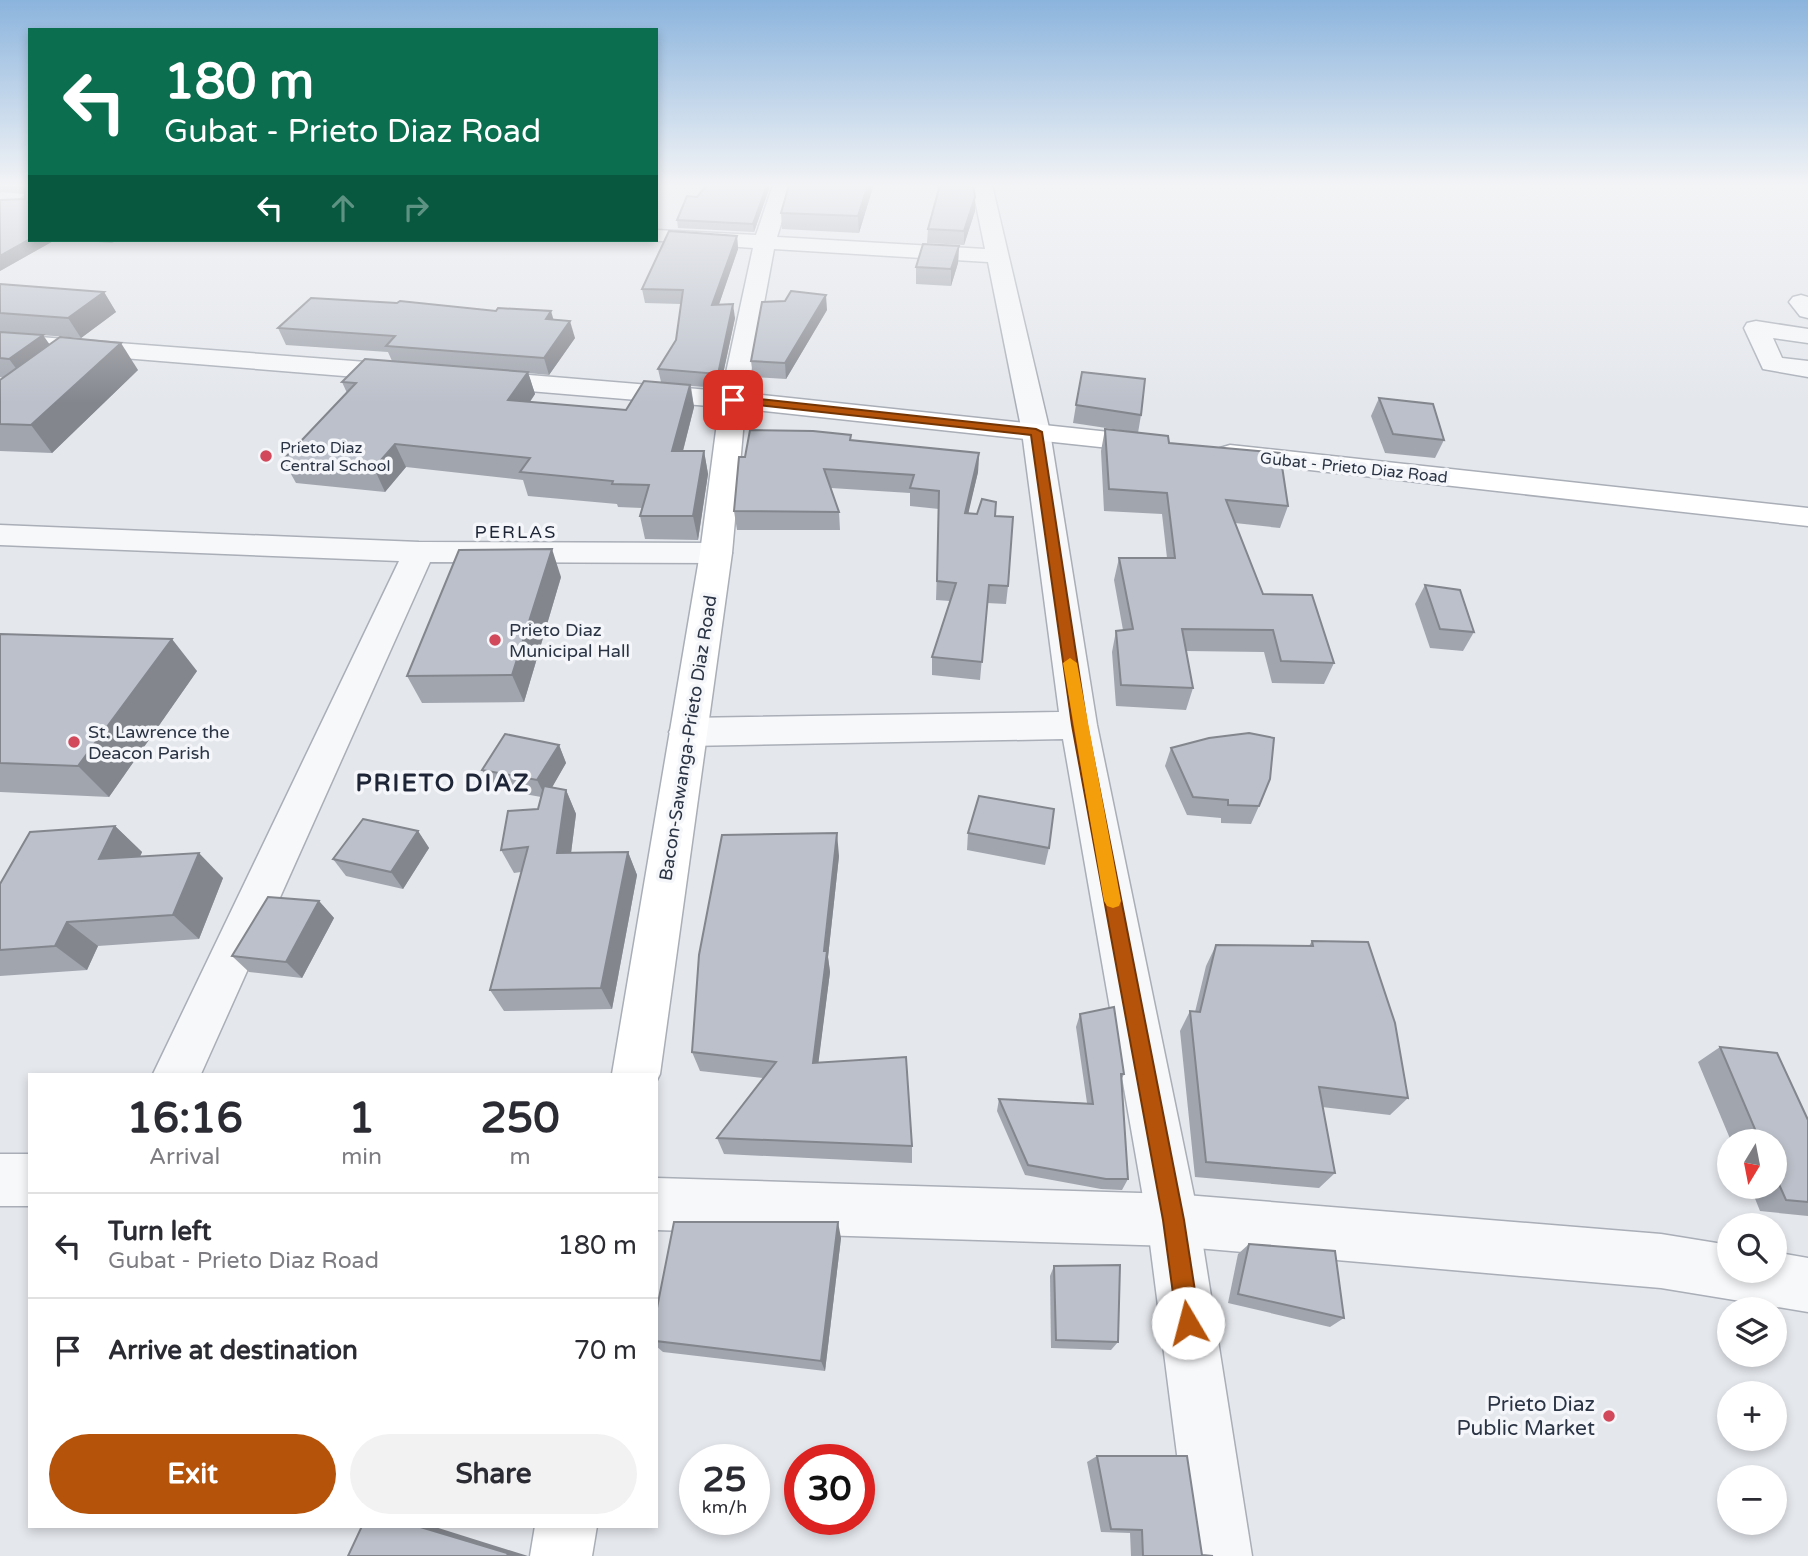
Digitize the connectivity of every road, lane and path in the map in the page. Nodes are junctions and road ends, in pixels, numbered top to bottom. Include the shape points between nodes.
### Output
1 (762, 258) edge
2 (996, 258) edge
3 (1808, 336) edge
4 (0, 341) edge
5 (1808, 369) edge
6 (430, 375) edge
7 (458, 377) edge
8 (733, 400) junction
9 (1036, 432) junction
10 (1808, 517) edge
11 (0, 535) edge
12 (419, 552) junction
13 (716, 553) junction
14 (1079, 725) junction
15 (688, 732) junction
16 (177, 1073) edge
17 (636, 1073) edge
18 (0, 1180) edge
19 (28, 1180) edge
20 (658, 1203) edge
21 (1173, 1220) junction
22 (1808, 1285) edge
23 (566, 1528) edge
24 (561, 1556) edge
25 (1222, 1556) edge

1 - 8 street
2 - 9 street
3 - 5 street via 1756,328 1772,364
4 - 6 street
7 - 8 street
8 - 9 main road, Gubat - Prieto Diaz Road
8 - 13 main road, Bacon-Sawanga-Prieto Diaz Road
9 - 10 main road, Gubat - Prieto Diaz Road
9 - 14 street
11 - 12 street
12 - 13 street
12 - 16 street
13 - 15 main road, Bacon-Sawanga-Prieto Diaz Road
14 - 15 street
14 - 21 street
15 - 17 main road, Bacon-Sawanga-Prieto Diaz Road
18 - 19 street
20 - 21 street
21 - 22 street via 1661,1261
21 - 25 street
23 - 24 main road

